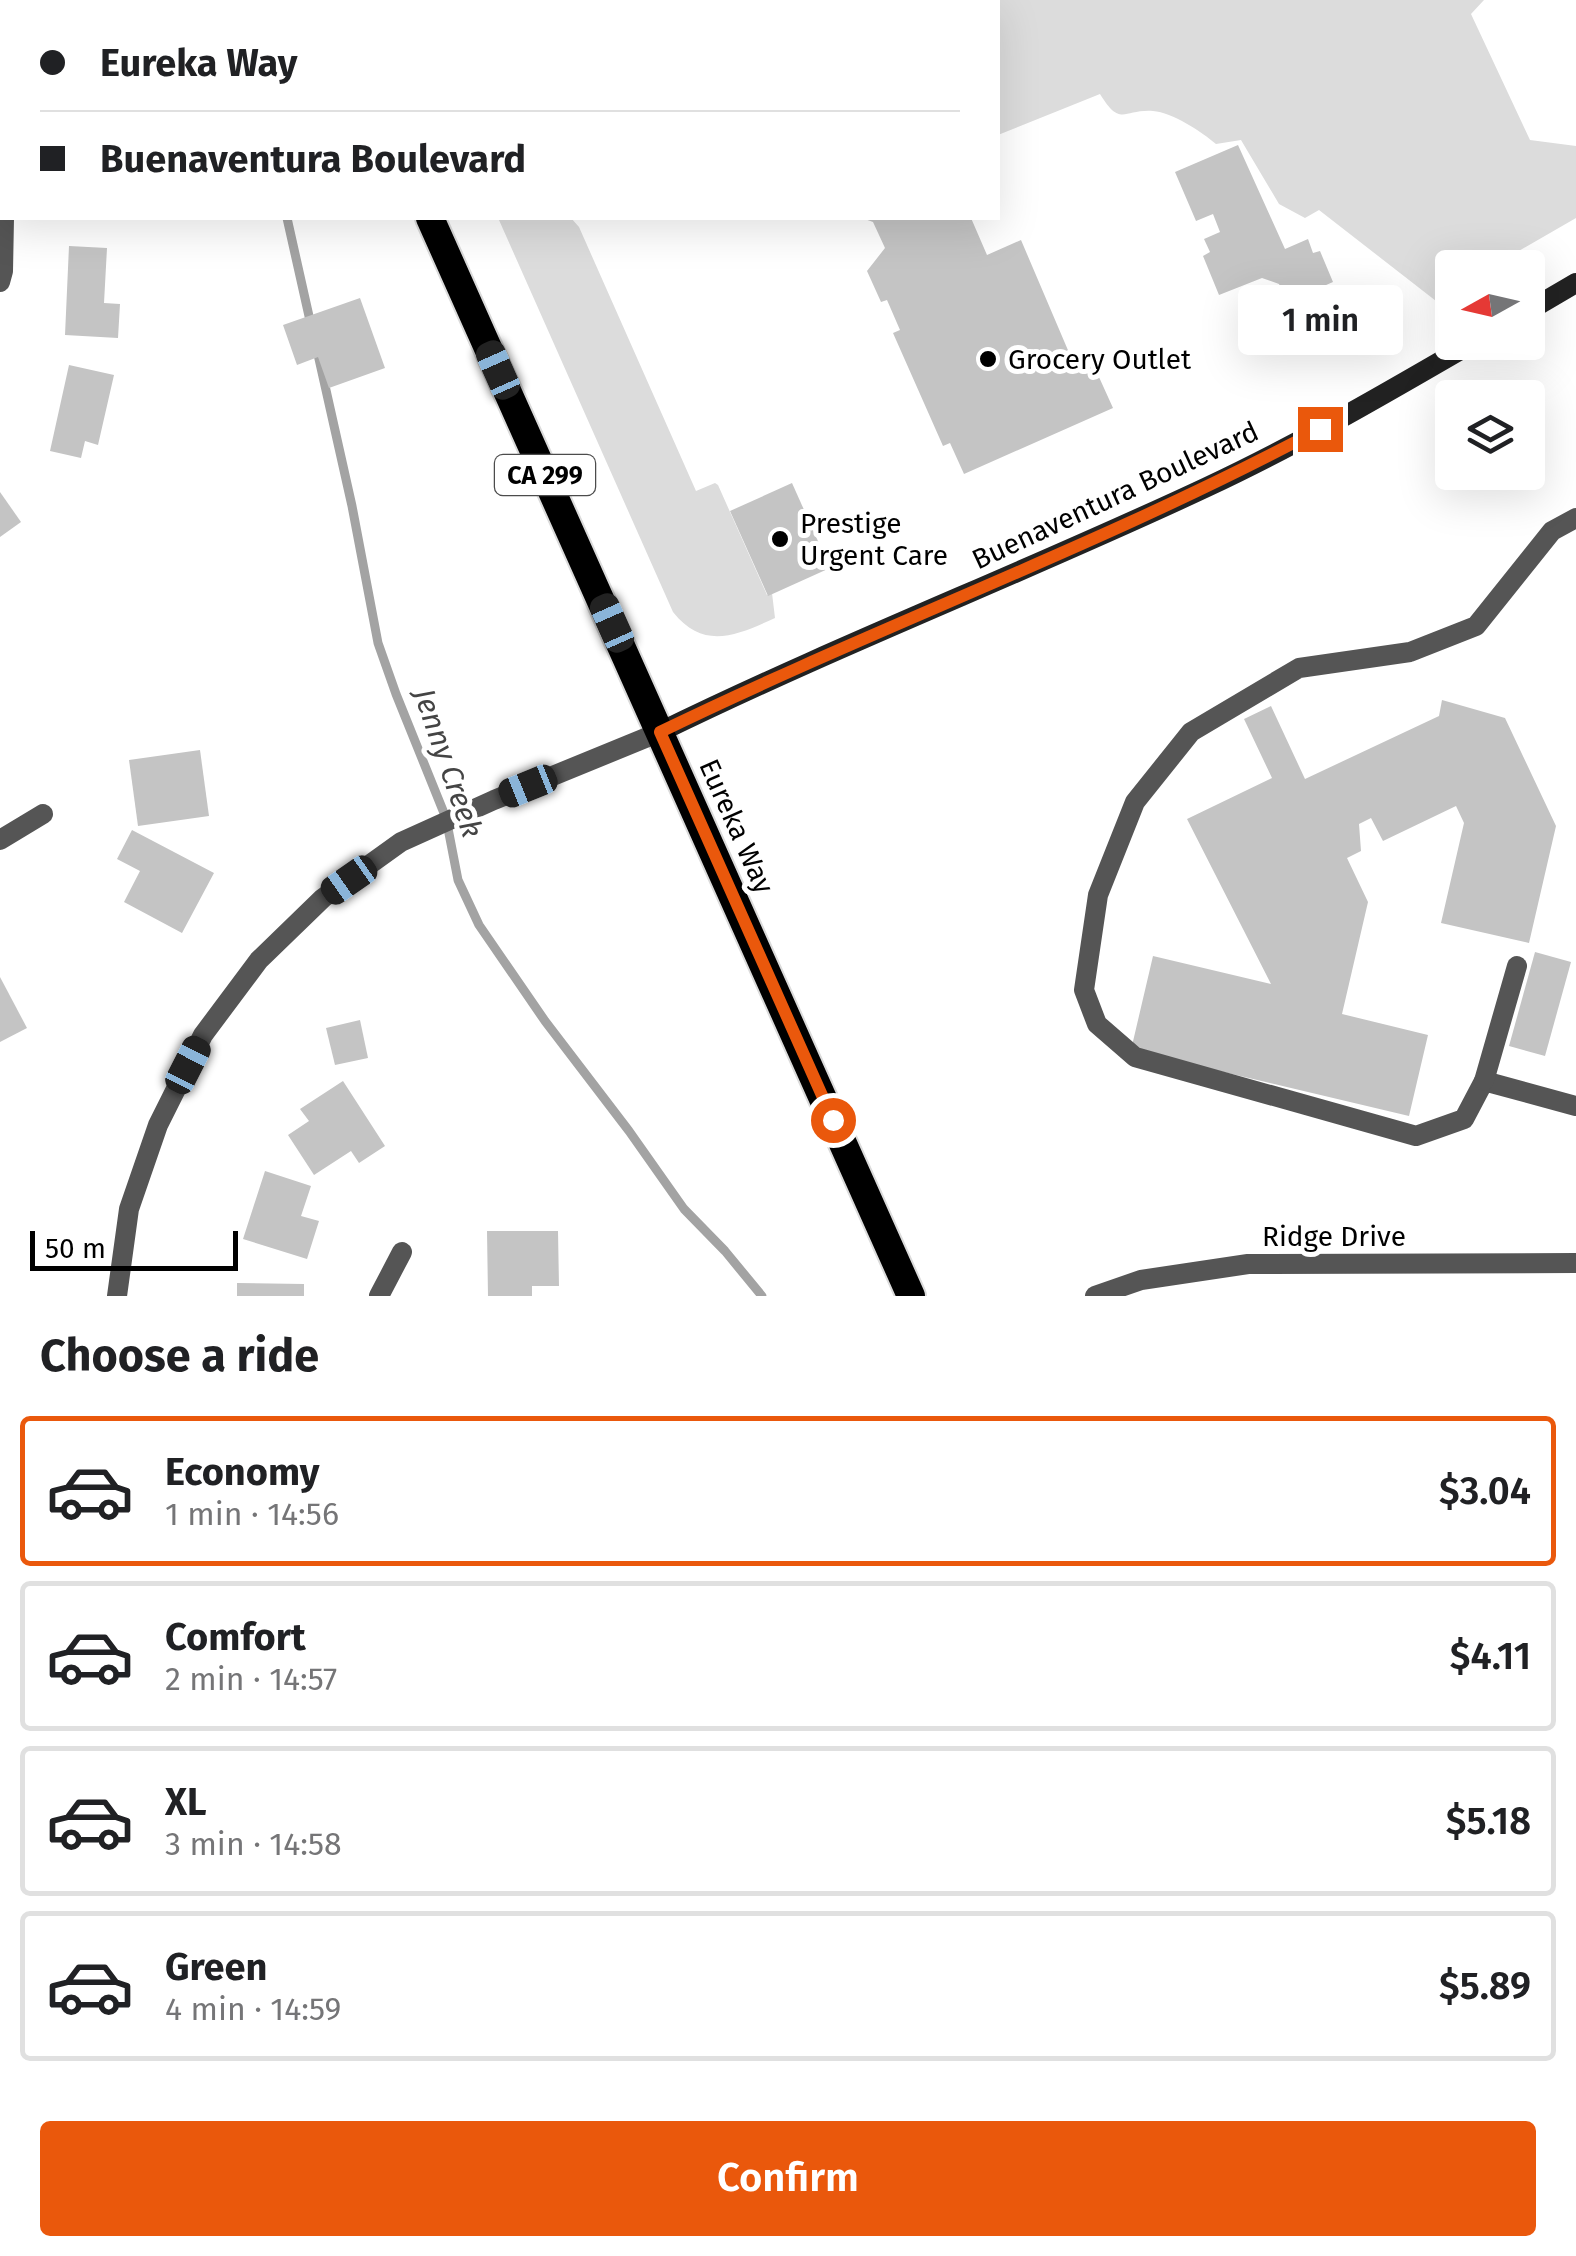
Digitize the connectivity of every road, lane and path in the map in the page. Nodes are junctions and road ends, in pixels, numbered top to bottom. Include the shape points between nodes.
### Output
1 (4, 220) edge
2 (431, 220) edge
3 (0, 282) edge
4 (1576, 283) edge
5 (1545, 301) edge
6 (1443, 360) edge
7 (1576, 518) edge
8 (660, 732) junction
9 (43, 814) dead end
10 (0, 840) edge
11 (1517, 966) dead end
12 (1484, 1081) junction
13 (1576, 1106) edge
14 (402, 1252) dead end
15 (1576, 1263) edge
16 (117, 1296) edge
17 (379, 1296) edge
18 (911, 1296) edge
19 (1095, 1296) edge

1 - 3 street
2 - 8 highway, Eureka Way / CA 299
4 - 5 main road
6 - 8 main road, Buenaventura Boulevard via 1208,487
7 - 12 street via 1552,531 1476,626 1410,652 1299,668 1191,732 1135,802 1098,895 1084,990 1097,1024 1135,1057 1416,1136 1464,1119
8 - 16 street, Buenaventura Boulevard via 401,842 322,898 259,960 203,1036 158,1125 128,1209
8 - 18 highway, Eureka Way / CA 299
9 - 10 street
11 - 12 street
12 - 13 street
14 - 17 street
15 - 19 street, Ridge Drive via 1248,1264 1141,1280

